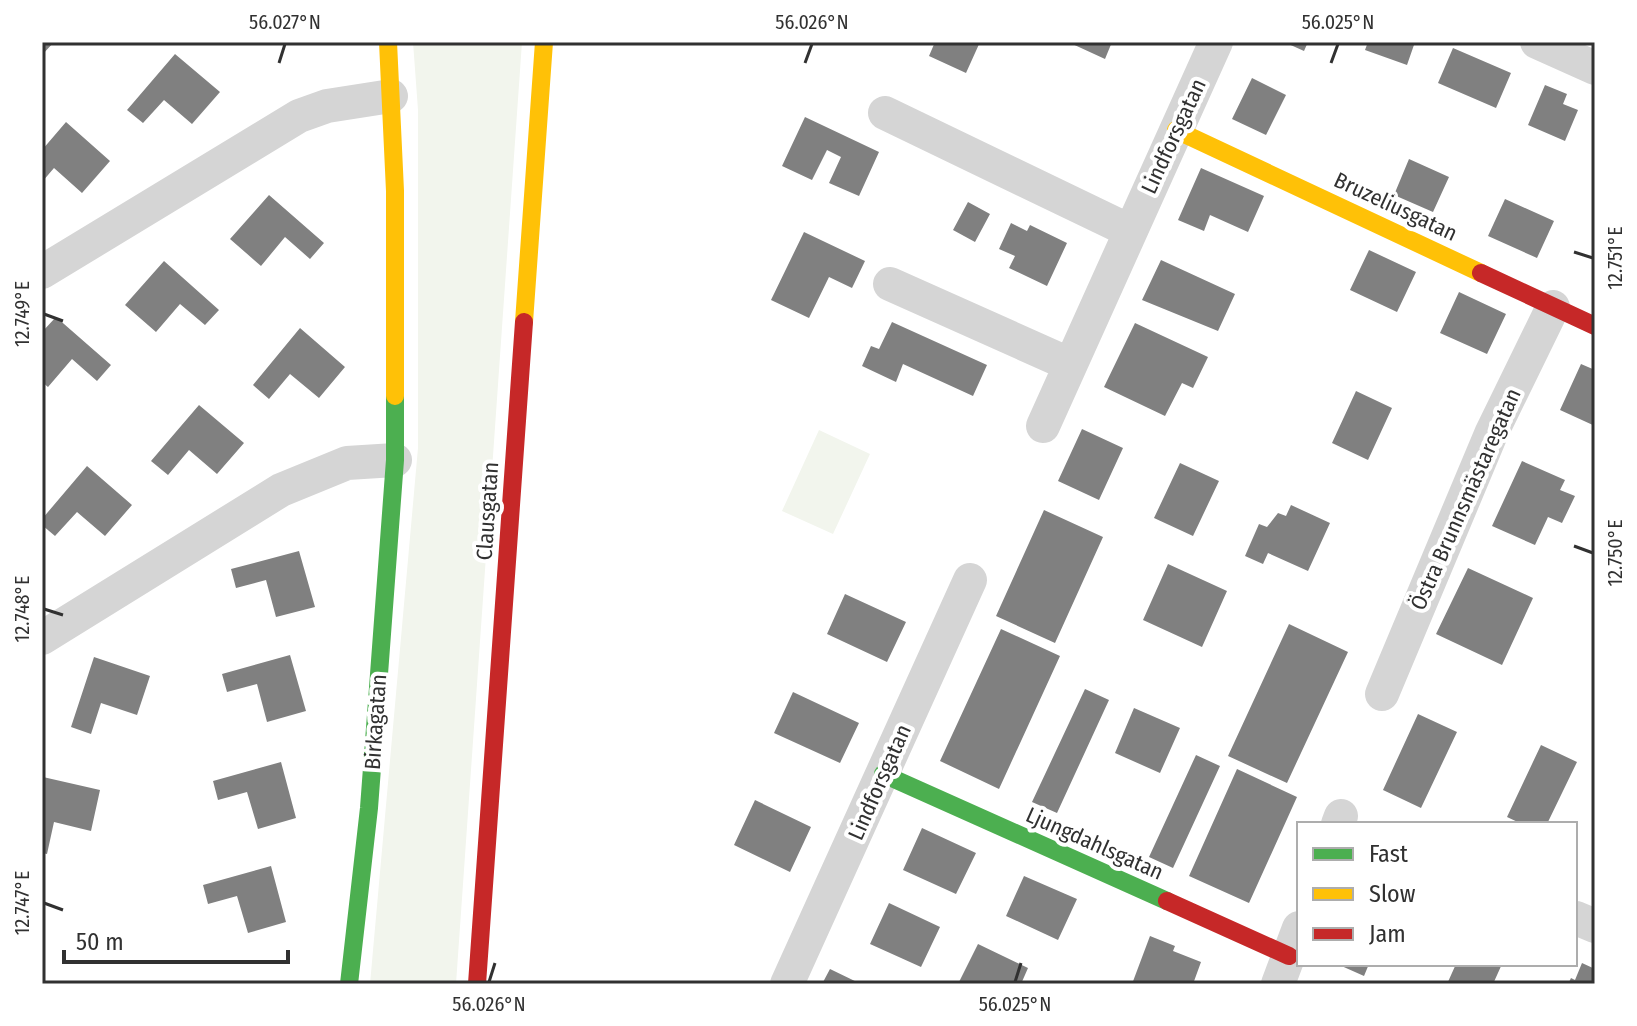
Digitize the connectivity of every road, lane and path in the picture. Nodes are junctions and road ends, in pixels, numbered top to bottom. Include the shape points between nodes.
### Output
1 (388, 42) edge
2 (544, 42) edge
3 (1216, 42) edge
4 (1537, 42) edge
5 (1595, 68) edge
6 (391, 96) junction
7 (885, 113) dead end
8 (1176, 130) junction
9 (1130, 231) junction
10 (42, 272) edge
11 (890, 284) dead end
12 (1553, 307) junction
13 (1595, 326) edge
14 (1069, 364) junction
15 (1043, 426) dead end
16 (395, 460) junction
17 (970, 580) dead end
18 (42, 638) edge
19 (1382, 694) dead end
20 (883, 774) junction
21 (1289, 956) edge
22 (349, 984) edge
23 (477, 984) edge
24 (787, 984) edge

1 - 6 street, Birkagatan
2 - 23 street, Clausgatan
3 - 8 street, Lindforsgatan
4 - 5 street
6 - 10 street via 299,116
6 - 16 street, Birkagatan
7 - 9 street
8 - 9 street, Lindforsgatan
8 - 12 street, Bruzeliusgatan
9 - 14 street, Lindforsgatan
11 - 14 street
12 - 13 street, Bruzeliusgatan
12 - 19 street, Östra Brunnsmästaregatan via 1491,434
14 - 15 street, Lindforsgatan
16 - 18 street via 347,463 281,490
16 - 22 street, Birkagatan via 370,792
17 - 20 street, Lindforsgatan
20 - 21 street, Ljungdahlsgatan
20 - 24 street, Lindforsgatan

